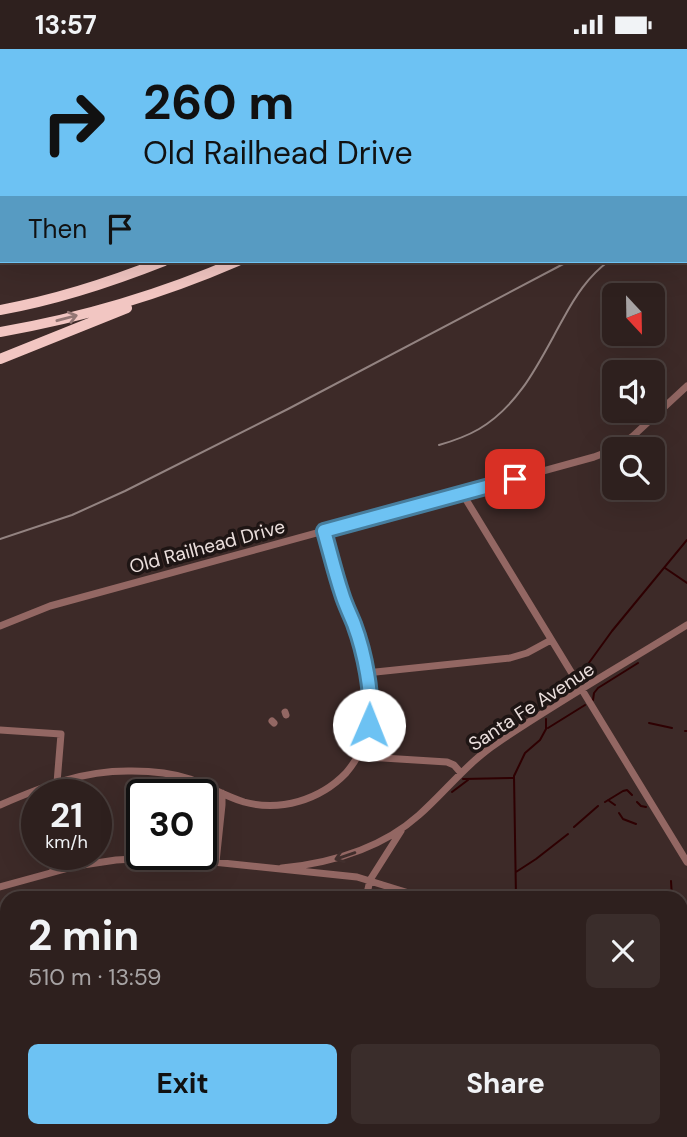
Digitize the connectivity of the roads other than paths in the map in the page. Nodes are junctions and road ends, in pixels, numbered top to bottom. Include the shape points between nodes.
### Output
1 (159, 263) edge
2 (233, 263) edge
3 (226, 266) junction
4 (0, 310) edge
5 (0, 332) edge
6 (0, 357) edge
7 (687, 386) edge
8 (462, 493) junction
9 (324, 531) junction
10 (687, 625) edge
11 (0, 627) edge
12 (551, 640) junction
13 (366, 673) junction
14 (582, 690) junction
15 (0, 730) edge
16 (359, 754) junction
17 (461, 773) junction
18 (57, 779) edge
19 (69, 779) edge
20 (185, 779) edge
21 (217, 791) edge
22 (222, 793) junction
23 (21, 797) edge
24 (0, 805) edge
25 (404, 828) junction
26 (217, 852) edge
27 (126, 859) edge
28 (217, 862) edge
29 (687, 862) edge
30 (282, 868) junction
31 (53, 871) joint
32 (370, 880) junction
33 (0, 887) edge
34 (368, 891) edge
35 (404, 891) edge

1 - 4 highway via 64,295
2 - 3 highway
5 -> 3 highway via 128,302
3 - 6 highway
7 - 8 street, Old Railhead Drive via 615,449
8 - 9 street, Old Railhead Drive
8 - 12 street
9 - 11 street, Old Railhead Drive via 50,606
9 - 13 street
10 - 14 street, Santa Fe Avenue
12 - 13 street via 510,658
12 - 14 street
13 - 16 street via 371,710
14 - 17 street, Santa Fe Avenue via 495,745
14 - 29 street
15 - 18 street via 61,734
16 - 17 street via 447,762
16 - 22 street via 330,787 299,801 260,805
17 - 25 street, Santa Fe Avenue
19 - 20 street via 132,771
21 - 22 street
22 - 26 street
23 - 24 street
25 -> 30 street via 342,857
25 - 32 street
27 - 31 street
28 - 30 street
30 - 32 street
31 - 33 street
32 - 34 street
32 - 35 street

